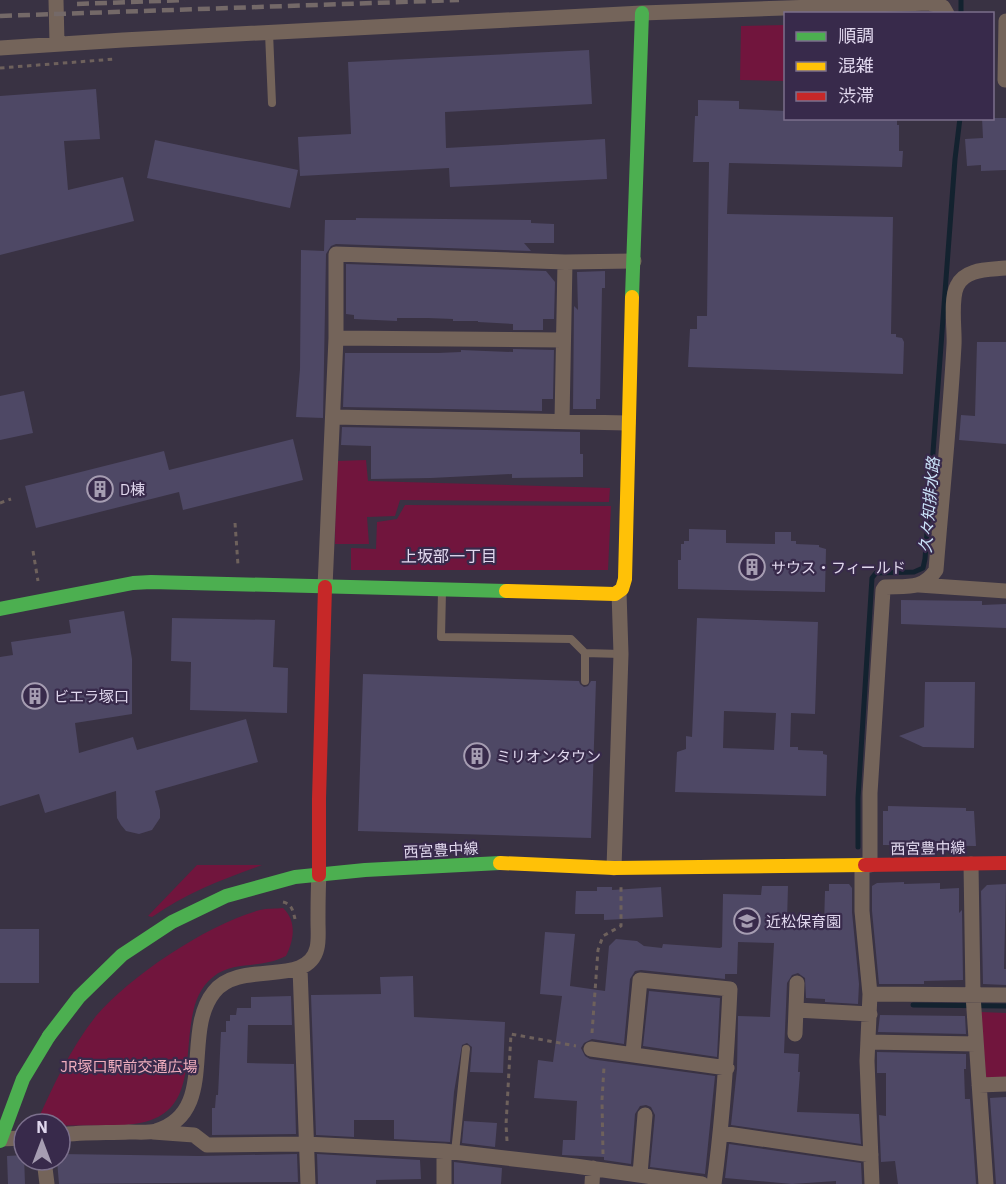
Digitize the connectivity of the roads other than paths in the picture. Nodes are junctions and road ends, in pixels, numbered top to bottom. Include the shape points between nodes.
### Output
1 (56, 0) edge
2 (946, 12) edge
3 (642, 13) junction
4 (1006, 21) edge
5 (268, 33) junction
6 (57, 44) junction
7 (0, 48) edge
8 (1006, 80) edge
9 (272, 103) dead end
10 (634, 261) junction
11 (565, 262) junction
12 (1006, 268) edge
13 (336, 338) junction
14 (563, 340) junction
15 (333, 417) junction
16 (562, 420) junction
17 (628, 423) junction
18 (919, 585) junction
19 (326, 587) junction
20 (442, 590) junction
21 (1006, 591) edge
22 (619, 592) junction
23 (0, 609) edge
24 (585, 653) junction
25 (621, 654) junction
26 (585, 681) dead end
27 (970, 864) junction
28 (1006, 864) edge
29 (866, 865) junction
30 (614, 868) junction
31 (319, 875) junction
32 (300, 968) junction
33 (797, 983) dead end
34 (870, 992) junction
35 (1006, 995) edge
36 (974, 1002) junction
37 (796, 1010) junction
38 (870, 1012) junction
39 (795, 1034) dead end
40 (868, 1042) junction
41 (976, 1044) junction
42 (466, 1049) dead end
43 (598, 1050) road end
44 (633, 1053) junction
45 (727, 1068) junction
46 (1006, 1084) edge
47 (979, 1085) junction
48 (645, 1115) dead end
49 (153, 1132) junction
50 (721, 1133) junction
51 (72, 1135) edge
52 (0, 1140) edge
53 (306, 1143) junction
54 (450, 1152) junction
55 (871, 1155) junction
56 (596, 1174) edge
57 (640, 1174) junction
58 (308, 1184) edge
59 (444, 1184) edge
60 (702, 1184) edge
61 (714, 1184) edge
62 (872, 1184) edge
63 (986, 1184) edge

1 - 6 street
2 - 3 street via 943,7 929,3
3 - 5 street
3 - 10 street
4 - 8 street
5 - 6 street
5 - 9 lane
6 - 7 street
10 - 11 street
10 - 17 street
11 - 13 street via 336,254
11 - 14 street
12 - 18 street via 977,271 957,284 936,570 929,581
13 - 14 street
13 - 15 street
14 - 16 street
15 - 16 street
15 - 19 street
16 - 17 street
17 - 22 street via 625,579
18 - 21 street
18 - 29 street via 883,590
19 - 20 street
19 - 23 street via 133,583
19 - 31 street
20 - 22 street
20 - 24 lane via 441,637 571,639
22 - 25 street
24 - 25 lane
24 - 26 lane
25 - 30 street
27 - 28 street, 西宮豊中線
27 - 29 street, 西宮豊中線
27 - 36 street
29 - 30 street, 西宮豊中線
29 - 34 street via 862,911
30 - 31 street, 西宮豊中線 via 508,863
31 - 32 street via 317,950
31 - 52 street, 西宮豊中線, bridge via 287,879 209,903 122,955 80,997 49,1036 23,1079
32 - 49 street via 231,978 215,991 204,1011 193,1095 186,1111 170,1126
32 - 53 street
33 - 37 street
34 - 36 street
34 - 38 street
35 - 36 street
36 - 41 street
37 - 38 street
37 - 39 street
38 - 40 street
40 - 41 street
40 - 55 street
41 - 47 street
42 - 54 lane
43 - 44 street
44 - 45 street
44 - 45 street via 640,980 730,989
45 - 50 street
46 - 47 street
47 - 63 street
48 - 57 street
49 - 51 street
49 - 53 street via 194,1135 207,1145
50 - 55 street
50 - 61 street
53 - 54 street
53 - 58 street
54 - 56 street
54 - 59 street
55 - 62 street
56 - 57 street
57 - 60 street

